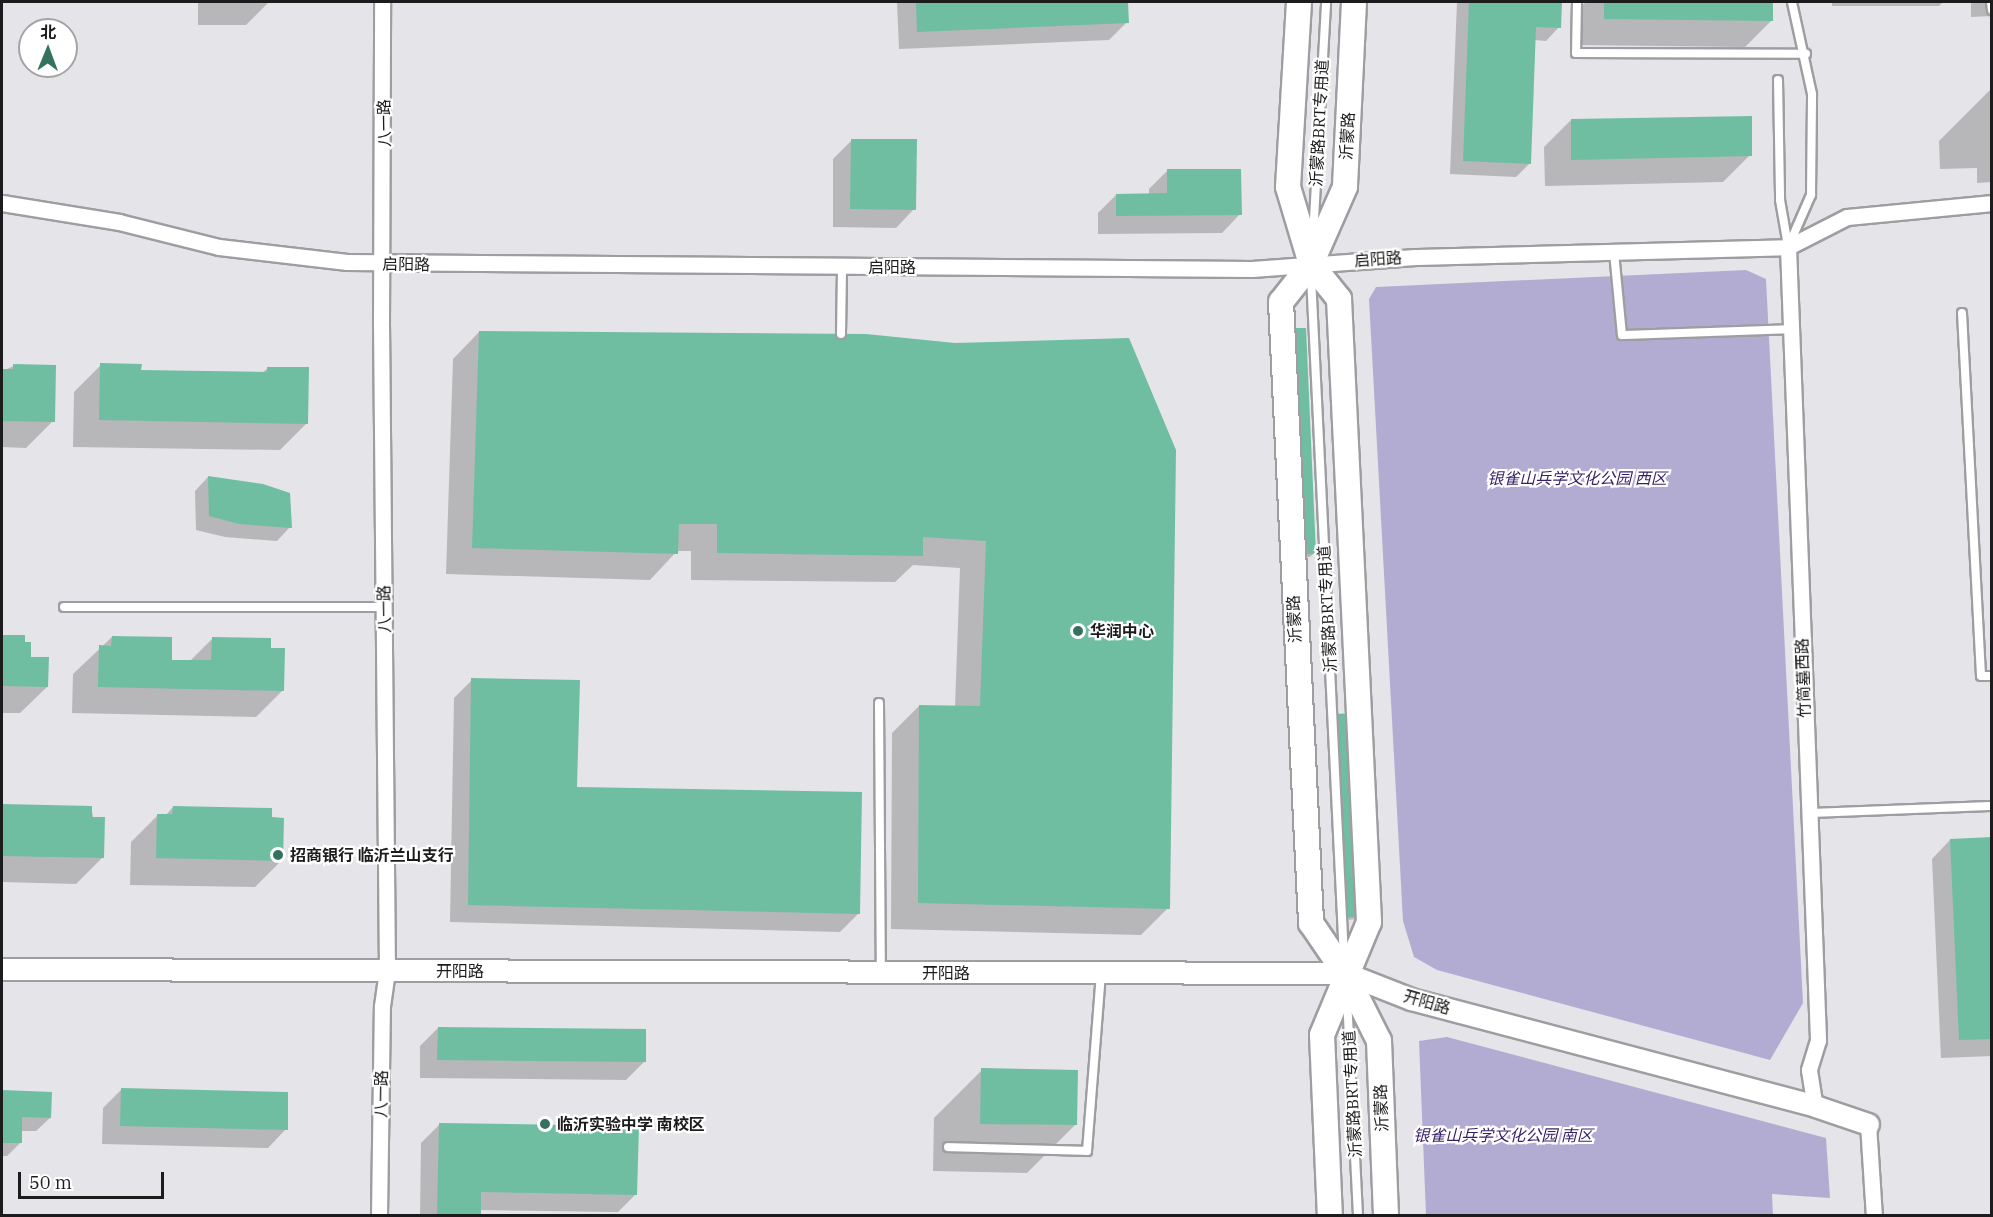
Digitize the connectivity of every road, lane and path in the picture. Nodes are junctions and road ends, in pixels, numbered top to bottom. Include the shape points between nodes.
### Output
1 (382, 2) edge
2 (1299, 2) edge
3 (1326, 2) edge
4 (1354, 2) edge
5 (1577, 2) edge
6 (1792, 2) edge
7 (1991, 2) edge
8 (1992, 10) edge
9 (1806, 54) junction
10 (1778, 80) dead end
11 (2, 202) edge
12 (1992, 203) edge
13 (1788, 247) junction
14 (1614, 252) junction
15 (381, 263) junction
16 (1311, 264) junction
17 (842, 267) junction
18 (1962, 313) dead end
19 (1791, 329) junction
20 (841, 334) dead end
21 (384, 607) junction
22 (64, 608) dead end
23 (1992, 676) edge
24 (879, 703) dead end
25 (1992, 806) edge
26 (1808, 813) junction
27 (2, 969) edge
28 (387, 971) junction
29 (881, 973) junction
30 (1345, 973) junction
31 (1101, 974) junction
32 (1815, 1106) junction
33 (1868, 1124) joint
34 (948, 1147) dead end
35 (379, 1215) edge
36 (1330, 1215) edge
37 (1358, 1215) edge
38 (1386, 1215) edge
39 (1874, 1215) edge

1 - 15 street, 八一路
2 - 16 main road via 1288,187
3 - 16 lane, 沂蒙路BRT专用道
4 - 16 main road, 沂蒙路 via 1345,187
5 - 9 lane via 1576,53
6 - 9 lane
7 - 8 lane
9 - 13 lane via 1812,94 1811,195
10 - 13 lane via 1780,200
11 - 15 street, 启阳路 via 108,219 219,247 295,258
12 - 13 street via 1847,217
13 - 14 street, 启阳路
13 - 19 street, 竹简墓西路
14 - 16 street, 启阳路
14 - 19 lane via 1622,335
15 - 17 street, 启阳路
15 - 21 street, 八一路
16 - 17 street, 启阳路 via 1264,269
16 - 30 main road via 1339,298 1355,625 1369,922
16 - 30 main road, 沂蒙路 via 1281,302 1294,614 1311,923
17 - 20 lane
18 - 23 lane via 1981,676
19 - 26 street, 竹简墓西路
21 - 22 lane
21 - 28 street, 八一路
24 - 29 lane
25 - 26 lane
26 - 32 street, 竹简墓西路 via 1818,1040 1809,1070
27 - 28 street, 开阳路
28 - 29 street, 开阳路
28 - 35 street, 八一路 via 382,1006
29 - 31 street, 开阳路
30 - 31 street, 开阳路
30 - 32 street, 开阳路 via 1411,999
30 - 36 main road via 1322,1035
30 - 37 lane, 沂蒙路BRT专用道
30 - 38 main road, 沂蒙路 via 1379,1041
31 - 34 lane via 1087,1151
32 - 33 street, 开阳路
33 - 39 street

